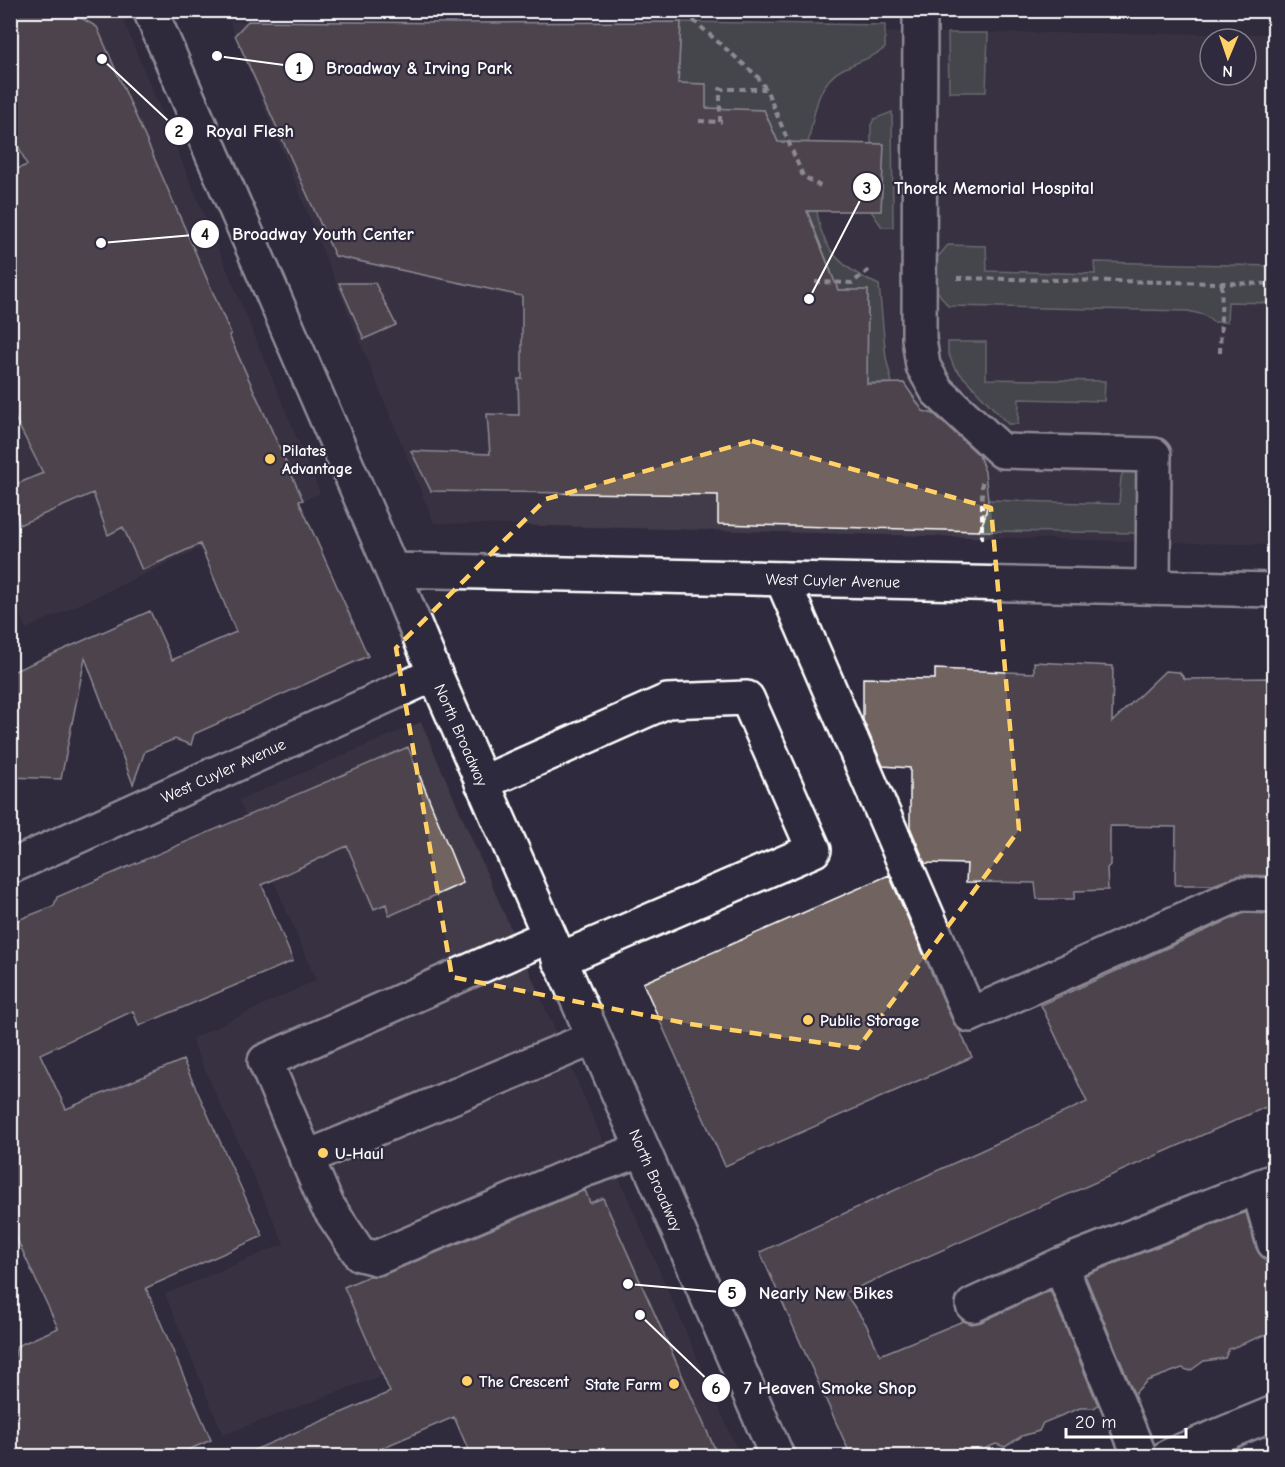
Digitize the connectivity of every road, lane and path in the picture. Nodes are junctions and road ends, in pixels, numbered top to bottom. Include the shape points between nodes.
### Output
1 (150, 10) edge
2 (920, 10) edge
3 (693, 20) dead end
4 (766, 89) junction
5 (699, 122) dead end
6 (820, 186) dead end
7 (870, 269) dead end
8 (919, 278) junction
9 (815, 282) dead end
10 (1222, 284) junction
11 (1275, 284) edge
12 (1220, 353) dead end
13 (392, 570) junction
14 (782, 579) junction
15 (1153, 587) junction
16 (1275, 590) edge
17 (435, 674) junction
18 (482, 783) junction
19 (10, 867) edge
20 (1275, 895) edge
21 (554, 948) junction
22 (593, 1038) junction
23 (642, 1150) junction
24 (306, 1158) junction
25 (1266, 1184) edge
26 (1275, 1243) edge
27 (1060, 1266) junction
28 (973, 1305) dead end
29 (1275, 1413) edge
30 (777, 1456) edge
31 (1140, 1456) edge
32 (1169, 1456) edge

1 - 13 main road, North Broadway
2 - 8 main road
3 - 4 path via 757,76
4 - 5 path via 720,89 720,122
4 - 6 path via 803,176
7 - 9 path via 852,282
8 - 10 path
8 - 15 main road via 923,366 937,391 1002,452 1154,455
10 - 11 path
10 - 12 path
13 - 14 main road, West Cuyler Avenue
13 - 17 main road, North Broadway
14 - 15 main road, West Cuyler Avenue
14 - 20 main road via 970,1015 1240,894
15 - 16 main road, West Cuyler Avenue
17 - 18 main road, North Broadway
17 - 19 main road, West Cuyler Avenue
18 - 21 main road, North Broadway
18 - 21 main road via 667,701 747,698 814,850
21 - 22 main road, North Broadway
21 - 24 main road via 265,1061
22 - 23 main road, North Broadway
22 - 24 main road
23 - 24 main road via 584,1170 376,1258 360,1254 327,1205
23 - 30 main road, North Broadway
25 - 26 main road
25 - 27 main road
27 - 28 main road
27 - 31 main road
29 - 32 main road

